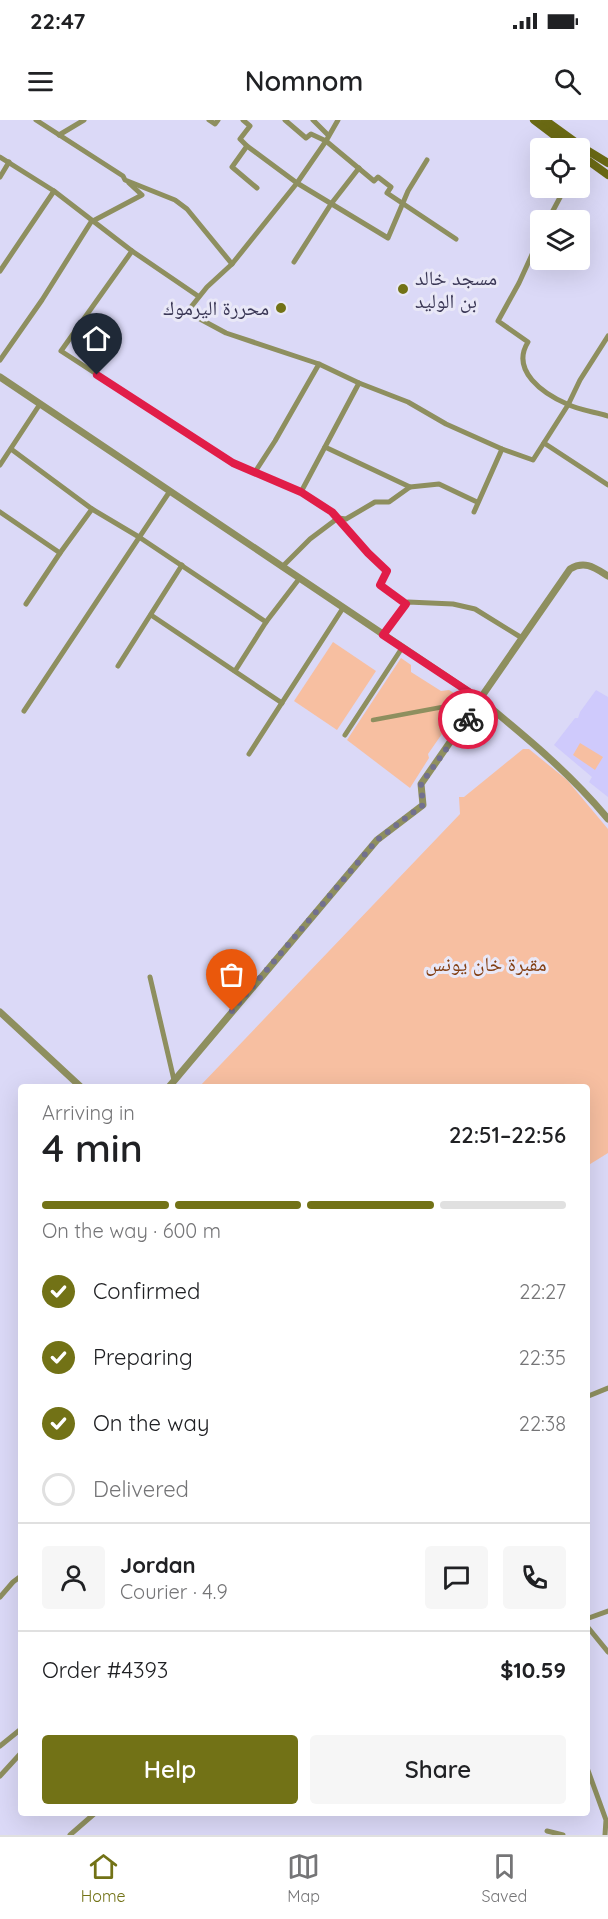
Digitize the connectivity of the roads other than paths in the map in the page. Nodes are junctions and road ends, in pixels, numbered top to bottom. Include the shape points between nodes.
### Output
1 (36, 120) edge
2 (84, 120) edge
3 (209, 120) edge
4 (218, 120) edge
5 (243, 120) edge
6 (285, 120) edge
7 (313, 120) edge
8 (338, 120) edge
9 (534, 120) edge
10 (545, 120) edge
11 (60, 135) junction
12 (327, 138) junction
13 (558, 138) edge
14 (247, 146) junction
15 (0, 157) edge
16 (427, 160) dead end
17 (9, 162) junction
18 (608, 163) edge
19 (590, 164) edge
20 (359, 168) junction
21 (608, 173) edge
22 (0, 177) edge
23 (125, 180) junction
24 (297, 183) junction
25 (257, 188) dead end
26 (54, 191) junction
27 (403, 203) junction
28 (331, 204) junction
29 (92, 222) junction
30 (456, 239) dead end
31 (132, 251) junction
32 (530, 259) edge
33 (294, 262) dead end
34 (232, 264) junction
35 (0, 271) edge
36 (198, 296) junction
37 (608, 336) edge
38 (0, 360) edge
39 (319, 364) junction
40 (0, 377) edge
41 (360, 383) junction
42 (40, 404) junction
43 (568, 405) junction
44 (608, 416) edge
45 (544, 443) junction
46 (325, 447) junction
47 (11, 449) junction
48 (502, 449) junction
49 (0, 465) edge
50 (255, 472) junction
51 (608, 485) edge
52 (410, 487) junction
53 (170, 491) junction
54 (301, 492) junction
55 (477, 502) junction
56 (92, 509) junction
57 (0, 512) edge
58 (474, 512) dead end
59 (338, 518) junction
60 (139, 537) junction
61 (60, 553) junction
62 (182, 565) junction
63 (282, 567) junction
64 (608, 576) edge
65 (299, 579) junction
66 (26, 604) dead end
67 (406, 604) junction
68 (343, 608) junction
69 (151, 615) junction
70 (266, 622) junction
71 (383, 635) junction
72 (522, 638) junction
73 (402, 648) junction
74 (118, 666) dead end
75 (235, 671) junction
76 (481, 700) junction
77 (282, 703) junction
78 (24, 711) dead end
79 (373, 720) dead end
80 (345, 735) dead end
81 (249, 754) dead end
82 (608, 819) edge
83 (150, 977) dead end
84 (0, 1012) edge
85 (174, 1080) junction
86 (78, 1084) edge
87 (171, 1084) edge
88 (608, 1388) edge
89 (590, 1395) edge
90 (18, 1578) edge
91 (0, 1597) edge
92 (608, 1611) edge
93 (590, 1618) edge
94 (590, 1630) edge
95 (608, 1652) edge
96 (18, 1731) edge
97 (0, 1746) edge
98 (18, 1756) edge
99 (0, 1776) edge
100 (590, 1776) edge
101 (88, 1816) edge
102 (547, 1831) dead end
103 (70, 1835) edge
104 (563, 1835) edge
105 (605, 1835) edge

1 - 11 street
2 - 11 street
3 - 4 street via 215,124
5 - 14 street via 250,126 240,139
6 - 12 street via 306,138 310,134
7 - 12 street
8 - 12 street
9 - 13 main road
10 - 18 main road
11 - 23 street
12 - 20 street
12 - 24 street
14 - 24 street
14 - 25 street via 232,167
15 - 17 street
16 - 27 street
17 - 22 street
17 - 26 street
19 - 21 main road
20 - 27 street via 374,181 378,177 391,186 387,194
20 - 28 street
23 - 29 street via 142,195
23 - 34 street via 175,200 187,209
24 - 28 street
24 - 34 street
26 - 29 street
26 - 35 street
27 - 28 street via 388,238
27 - 30 street
28 - 33 street
29 - 31 street
29 - 38 street
31 - 36 street
31 - 50 street via 61,351 233,463
32 - 43 street via 498,321 528,342 522,355 529,379
34 - 36 street
36 - 39 street via 187,312 204,322
37 - 43 street
39 - 41 street
39 - 50 street
40 - 42 street
41 - 46 street
41 - 48 street via 408,402
42 - 47 street
42 - 53 street
43 - 44 street
43 - 45 street
45 - 48 street via 533,460
45 - 51 street
46 - 52 street
46 - 54 street
47 - 49 street
47 - 56 street
48 - 55 street
50 - 54 street
52 - 55 street via 439,484
52 - 59 street via 389,502 375,502 346,519
53 - 60 street
53 - 63 street
54 - 59 street
55 - 58 street
56 - 60 street
56 - 61 street
57 - 61 street
59 - 63 street
59 - 67 street via 387,571 380,585
60 - 62 street
60 - 78 street
61 - 66 street
62 - 69 street
62 - 70 street
63 - 65 street
64 - 72 street via 586,564 570,569
65 - 68 street
65 - 70 street
67 - 71 street
67 - 72 street via 453,604 475,609
68 - 71 street
68 - 77 street
69 - 74 street
69 - 75 street
70 - 75 street
71 - 73 street
72 - 76 street
73 - 76 street
73 - 80 street
75 - 77 street
76 - 79 street
76 - 82 street via 550,757
76 - 85 street via 421,784 423,805 377,840
77 - 81 street
83 - 85 street
84 - 86 street
85 - 87 street
88 - 89 street
90 - 91 street
92 - 93 street
94 - 95 street
96 - 97 street
98 - 99 street
100 - 105 street via 606,1820
101 - 103 street
102 - 104 street

